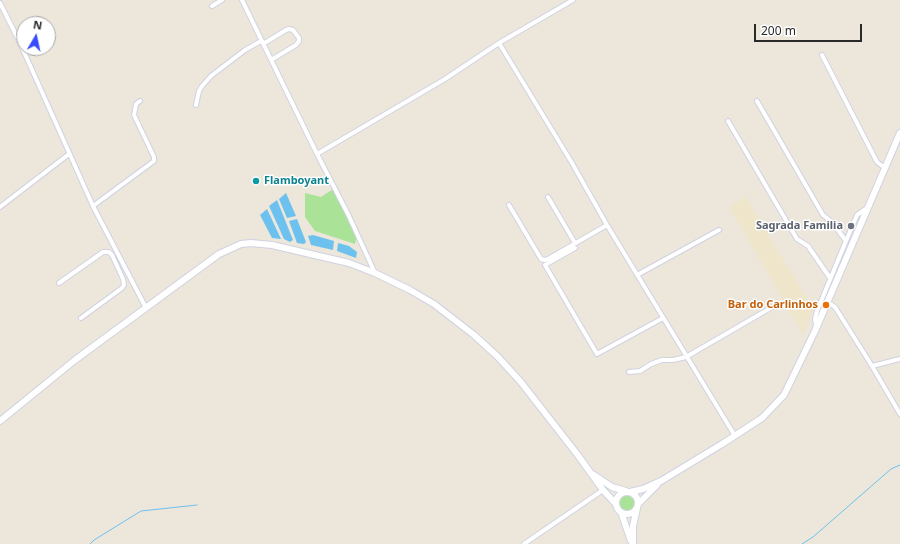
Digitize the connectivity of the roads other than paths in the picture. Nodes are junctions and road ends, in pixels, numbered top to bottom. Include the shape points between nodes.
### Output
1 (222, 0) edge
2 (242, 0) edge
3 (573, 0) edge
4 (0, 2) edge
5 (212, 6) dead end
6 (262, 42) junction
7 (499, 43) junction
8 (822, 55) dead end
9 (271, 60) junction
10 (140, 101) dead end
11 (757, 101) dead end
12 (196, 105) dead end
13 (728, 121) dead end
14 (900, 133) edge
15 (69, 154) junction
16 (317, 154) junction
17 (885, 168) junction
18 (548, 197) dead end
19 (509, 205) dead end
20 (93, 206) junction
21 (0, 207) edge
22 (868, 208) junction
23 (607, 225) junction
24 (719, 230) dead end
25 (846, 241) junction
26 (575, 246) junction
27 (123, 263) junction
28 (117, 266) junction
29 (375, 273) junction
30 (637, 275) junction
31 (830, 278) junction
32 (59, 283) dead end
33 (827, 302) junction
34 (774, 306) dead end
35 (146, 308) junction
36 (81, 318) dead end
37 (663, 318) junction
38 (816, 329) junction
39 (686, 357) junction
40 (900, 359) edge
41 (872, 366) junction
42 (629, 372) dead end
43 (900, 414) edge
44 (0, 421) edge
45 (735, 436) junction
46 (591, 473) junction
47 (661, 481) junction
48 (607, 484) junction
49 (603, 490) junction
50 (628, 491) junction
51 (615, 503) junction
52 (638, 506) junction
53 (621, 512) junction
54 (524, 544) edge
55 (633, 544) edge

1 - 5 street
2 - 6 street
3 - 7 street
4 - 15 street
6 - 9 street
6 - 9 street via 289,29 299,38 296,45
6 - 12 street via 245,50 211,76 199,91
7 - 16 street via 445,79
7 - 23 street
8 - 17 street via 877,162
9 - 16 street
10 - 20 street via 136,104 134,115 154,161
11 - 25 street via 823,214
13 - 31 street via 797,239 808,246
14 - 17 street
15 - 20 street
15 - 21 street
16 - 29 street
17 - 22 street
18 - 26 street
19 - 26 street via 542,260
20 - 27 street
22 - 25 street via 857,215
22 - 33 street
23 - 26 street
23 - 30 street
24 - 30 street
25 - 31 street
26 - 37 street via 546,265 597,354
27 - 28 street
27 - 35 street
28 - 32 street via 109,252 103,252
28 - 36 street via 123,279 122,288
29 - 35 street via 320,256 272,245 246,243 219,254
29 - 46 street via 434,304 497,356 520,381
30 - 37 street
31 - 38 street via 817,310
33 - 38 street
33 - 41 street via 835,306
34 - 39 street
35 - 44 street via 75,360
37 - 39 street
38 - 45 street via 784,395 762,418
39 - 42 street via 662,360 640,371
39 - 45 street
40 - 41 street
41 - 43 street
45 - 47 street
46 - 48 street
46 - 49 street
47 - 50 street via 643,489
47 - 52 street
48 - 49 street via 603,486
48 - 50 street
49 - 51 street
49 - 54 street
50 - 51 street via 620,494
50 - 52 street via 636,496
51 - 53 street
52 - 53 street via 632,513
52 - 55 street via 633,526
53 - 55 street

